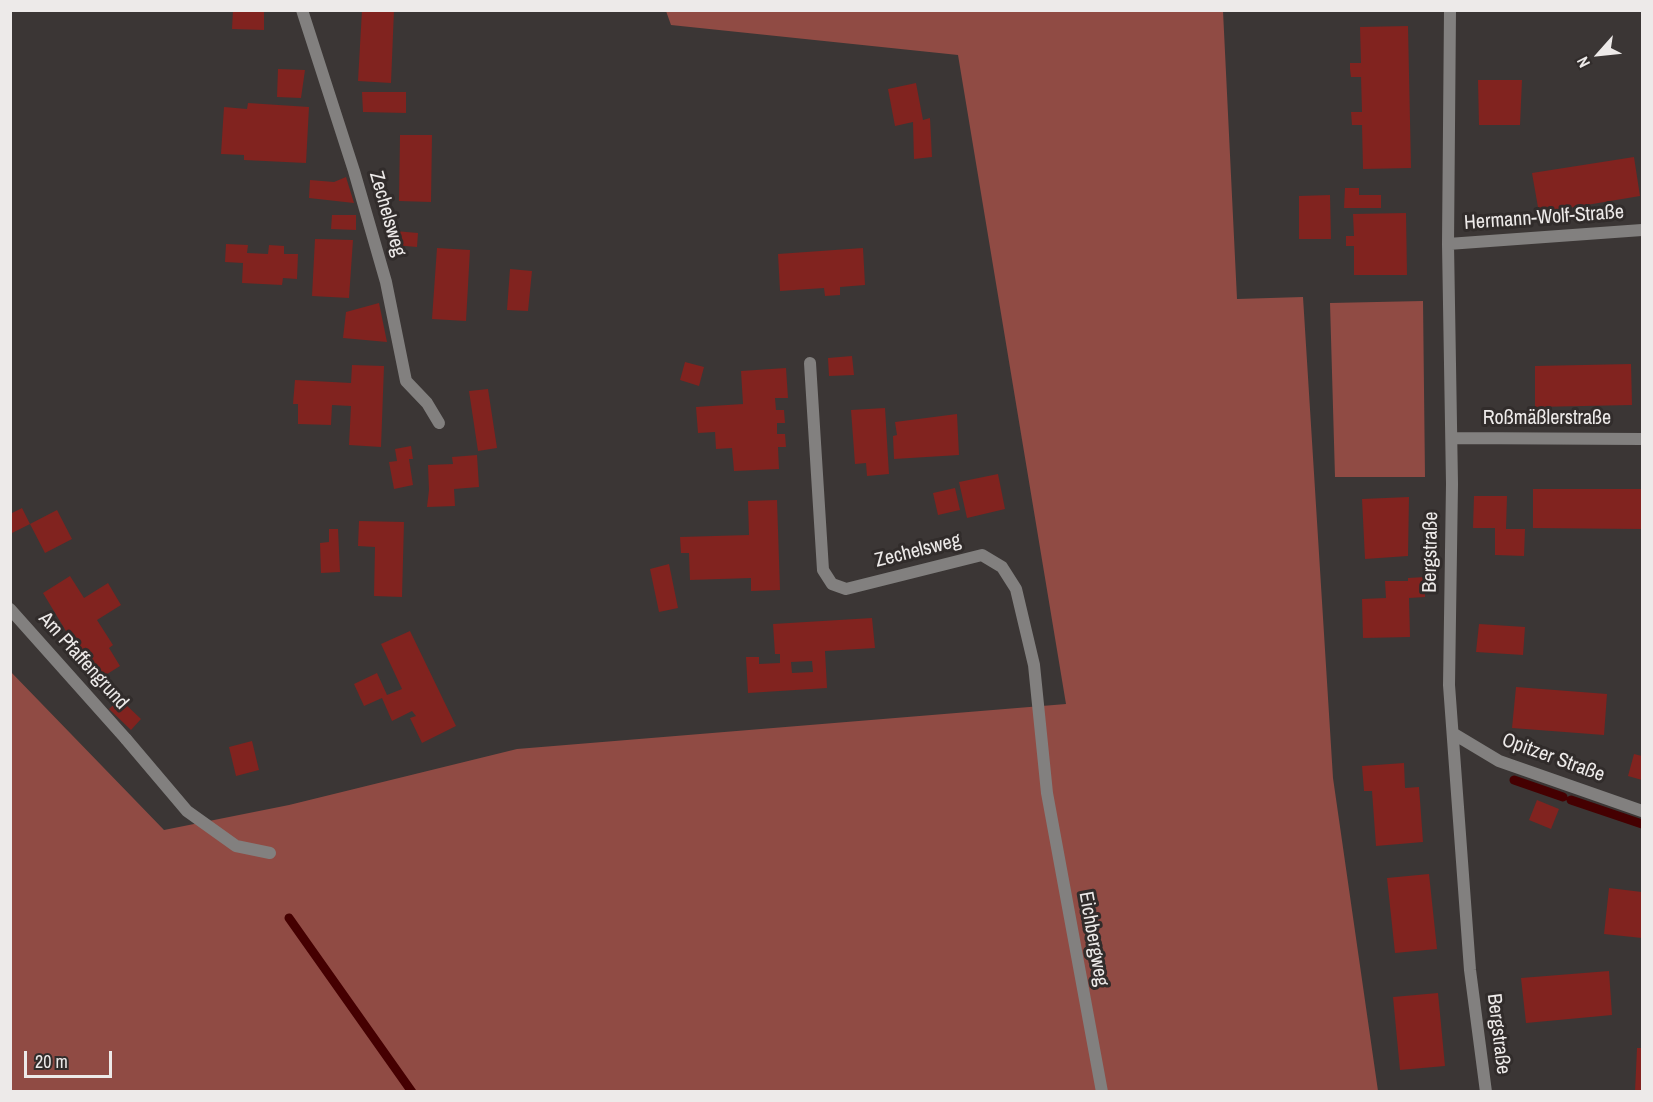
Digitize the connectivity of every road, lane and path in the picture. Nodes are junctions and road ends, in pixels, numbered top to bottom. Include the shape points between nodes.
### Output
1 (302, 10) edge
2 (1450, 10) edge
3 (1642, 230) edge
4 (1448, 244) junction
5 (810, 363) dead end
6 (439, 423) dead end
7 (1452, 438) junction
8 (1642, 439) edge
9 (10, 609) edge
10 (1454, 734) junction
11 (1047, 793) joint
12 (1642, 811) edge
13 (270, 854) dead end
14 (1102, 1092) edge
15 (1486, 1092) edge

1 - 6 street, Zechelsweg via 386,282 406,381
2 - 4 street, Bergstraße
3 - 4 street, Hermann-Wolf-Straße
4 - 7 street, Bergstraße
5 - 11 street, Zechelsweg via 823,570 832,584 846,589 982,555 1002,567 1016,589 1034,665
7 - 8 street, Roßmäßlerstraße
7 - 10 street, Bergstraße via 1449,685
9 - 13 street, Am Pfaffengrund via 187,811 236,846
10 - 12 street, Opitzer Straße via 1499,761
10 - 15 street, Bergstraße via 1470,970
11 - 14 street, Eichbergweg

